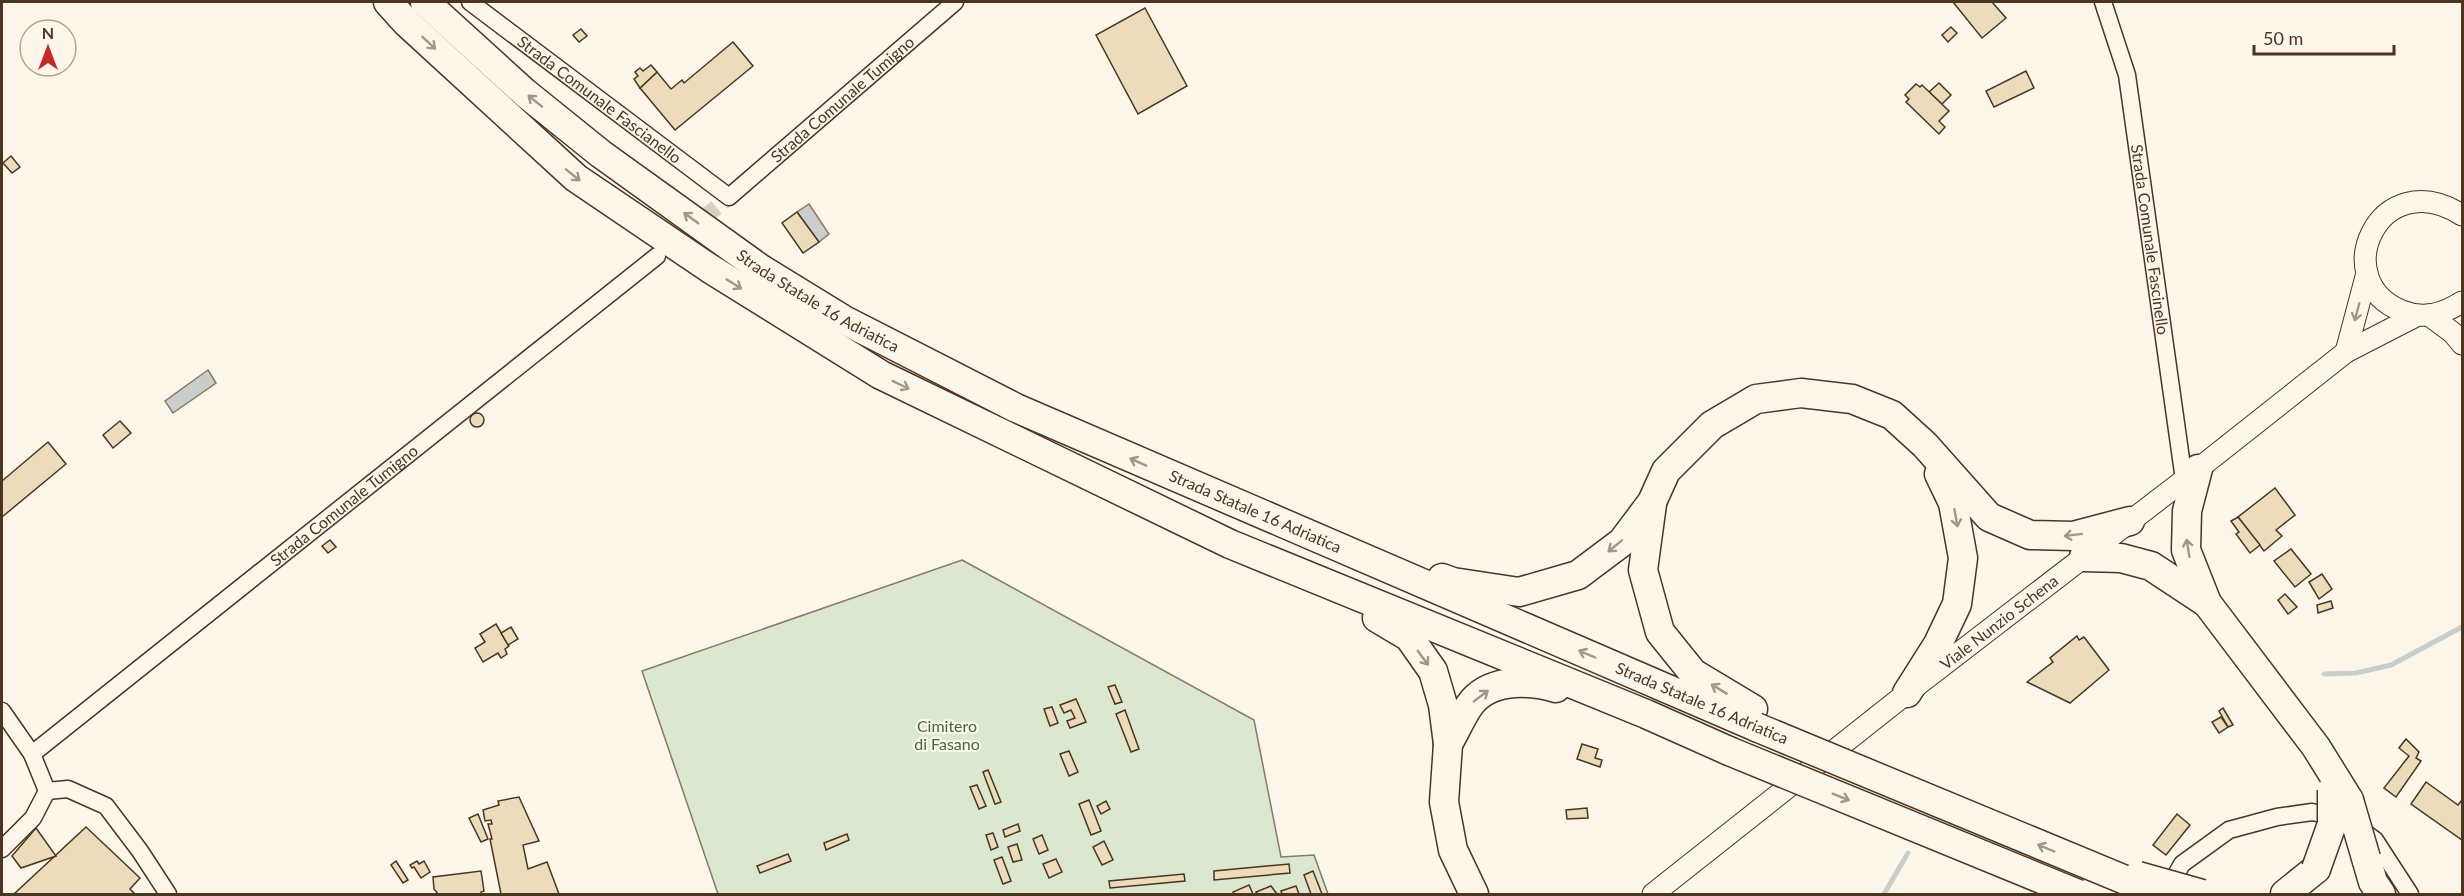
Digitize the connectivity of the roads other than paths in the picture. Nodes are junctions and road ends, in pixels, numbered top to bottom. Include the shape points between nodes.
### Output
1 (388, 2) edge
2 (425, 2) edge
3 (470, 2) edge
4 (955, 2) edge
5 (2103, 2) edge
6 (729, 197) joint
7 (2457, 208) edge
8 (657, 256) tunnel mouth
9 (2367, 273) junction
10 (2463, 302) edge
11 (2423, 315) junction
12 (2463, 344) edge
13 (2346, 352) junction
14 (1925, 445) junction
15 (2191, 474) junction
16 (1652, 502) junction
17 (2130, 521) junction
18 (1286, 524) junction
19 (1230, 544) junction
20 (2084, 557) junction
21 (2207, 603) junction
22 (1907, 693) junction
23 (2, 711) edge
24 (1646, 714) junction
25 (1763, 723) junction
26 (1448, 744) junction
27 (32, 754) junction
28 (2337, 786) junction
29 (47, 791) junction
30 (2, 849) edge
31 (2084, 863) junction
32 (2071, 892) edge
33 (168, 894) edge
34 (1474, 894) edge
35 (1653, 894) edge
36 (2159, 894) edge
37 (2166, 894) edge
38 (2202, 894) edge
39 (2285, 894) edge
40 (2381, 894) edge
41 (2410, 894) edge

1 -> 19 highway, Strada Statale 16 Adriatica via 576,178 709,268 881,375
18 -> 2 highway, Strada Statale 16 Adriatica via 1016,408 835,314 761,269 601,154 524,92
3 - 6 street, Strada Comunale Fascianello
4 - 6 street, Strada Comunale Tumigno
5 - 15 street, Strada Comunale Fascinello via 2127,75
7 - 9 street via 2429,200 2409,202 2390,211 2377,224 2368,242
8 - 27 street, Strada Comunale Tumigno
9 - 11 street via 2390,306
9 -> 13 street
10 - 11 street, Viale Nunzio Schena via 2445,313
11 - 12 street via 2453,333
11 - 13 street, Viale Nunzio Schena
13 - 15 street, Viale Nunzio Schena
14 - 16 highway via 1892,415 1852,399 1801,393 1756,399 1712,425 1666,471
17 -> 14 highway via 2073,536 2030,535 1989,517
14 -> 22 highway via 1953,503 1963,558 1957,604 1938,644
15 - 17 street, Viale Nunzio Schena
21 -> 15 highway via 2186,550
16 -> 18 highway via 1622,542 1578,575 1519,592 1453,582
25 -> 16 highway via 1693,674 1660,632 1643,570
17 - 20 street, Viale Nunzio Schena
25 -> 18 highway, Strada Statale 16 Adriatica
19 - 24 highway, Strada Statale 16 Adriatica
19 -> 26 highway via 1363,609 1409,637 1433,671
20 - 21 highway via 2121,558 2151,566
20 - 22 street, Viale Nunzio Schena
21 - 28 highway
22 - 35 street, Viale Nunzio Schena
23 - 27 street
26 -> 24 highway via 1471,704 1495,685 1536,682
24 -> 32 highway, Strada Statale 16 Adriatica, bridge
31 -> 25 highway, Strada Statale 16 Adriatica, bridge via 1877,777
26 - 34 highway via 1444,802 1453,850
27 - 29 street
28 - 39 highway, bridge via 2332,824 2316,869
28 - 40 highway, bridge
29 - 30 street via 33,819
29 - 33 street via 68,789 106,806
31 - 36 highway, Strada Statale 16 Adriatica, bridge
31 - 38 highway, bridge
37 - 41 street via 2182,864 2229,830 2312,812 2346,819 2375,840

